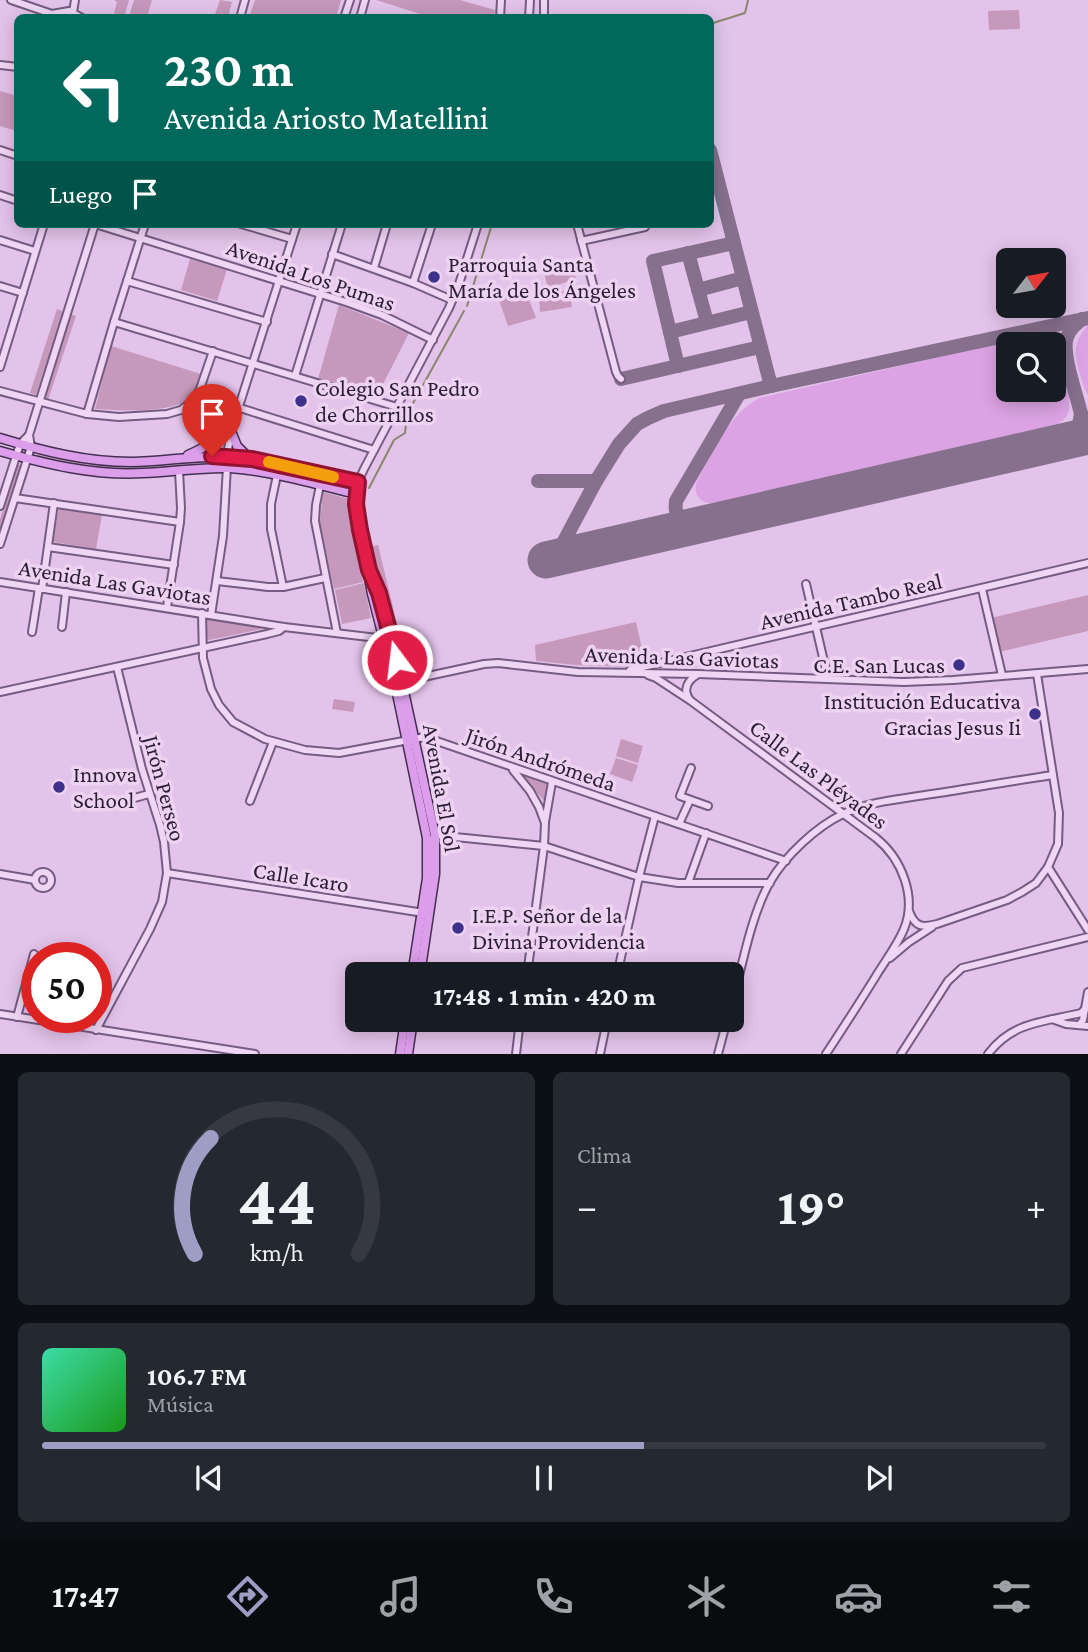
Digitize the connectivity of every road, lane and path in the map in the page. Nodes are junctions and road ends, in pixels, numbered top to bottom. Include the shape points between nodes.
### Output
1 (11, 0) edge
2 (75, 0) edge
3 (72, 12) junction
4 (48, 14) edge
5 (58, 14) edge
6 (75, 14) edge
7 (43, 228) edge
8 (94, 228) edge
9 (108, 228) edge
10 (144, 228) edge
11 (255, 228) edge
12 (296, 228) edge
13 (341, 228) edge
14 (386, 228) edge
15 (431, 228) edge
16 (477, 228) edge
17 (578, 228) edge
18 (640, 228) edge
19 (141, 238) junction
20 (292, 239) junction
21 (0, 240) edge
22 (581, 241) junction
23 (35, 251) junction
24 (332, 254) junction
25 (373, 268) junction
26 (127, 281) junction
27 (280, 281) junction
28 (413, 283) junction
29 (0, 286) edge
30 (23, 293) junction
31 (320, 294) junction
32 (452, 300) junction
33 (114, 322) junction
34 (267, 322) junction
35 (433, 340) junction
36 (3, 347) edge
37 (213, 351) junction
38 (253, 364) junction
39 (0, 368) edge
40 (295, 376) junction
41 (621, 379) dead end
42 (0, 391) edge
43 (40, 402) junction
44 (397, 407) junction
45 (240, 408) junction
46 (87, 414) junction
47 (235, 419) junction
48 (231, 431) junction
49 (29, 435) junction
50 (0, 438) edge
51 (20, 444) junction
52 (31, 447) junction
53 (374, 450) junction
54 (0, 451) edge
55 (16, 455) junction
56 (228, 457) junction
57 (27, 458) junction
58 (178, 458) junction
59 (252, 459) junction
60 (227, 468) junction
61 (179, 471) junction
62 (277, 475) junction
63 (358, 482) junction
64 (320, 485) junction
65 (356, 494) junction
66 (15, 498) junction
67 (54, 503) junction
68 (0, 506) edge
69 (180, 522) junction
70 (0, 544) edge
71 (48, 547) junction
72 (1088, 563) edge
73 (174, 565) junction
74 (325, 578) junction
75 (217, 581) junction
76 (0, 582) edge
77 (806, 584) dead end
78 (284, 587) junction
79 (40, 588) junction
80 (982, 589) junction
81 (66, 592) junction
82 (167, 607) junction
83 (202, 613) junction
84 (211, 615) junction
85 (62, 627) dead end
86 (284, 627) junction
87 (817, 627) junction
88 (32, 632) dead end
89 (337, 633) junction
90 (388, 639) junction
91 (203, 648) junction
92 (685, 657) junction
93 (117, 667) junction
94 (1088, 669) edge
95 (621, 673) junction
96 (687, 674) junction
97 (698, 674) junction
98 (1037, 674) junction
99 (1002, 675) junction
100 (828, 679) junction
101 (399, 683) junction
102 (0, 692) edge
103 (691, 701) junction
104 (411, 739) junction
105 (272, 742) junction
106 (510, 767) junction
107 (691, 768) dead end
108 (1053, 775) junction
109 (552, 782) junction
110 (149, 794) junction
111 (250, 800) dead end
112 (690, 800) junction
113 (109, 805) dead end
114 (708, 806) dead end
115 (843, 814) junction
116 (655, 816) junction
117 (545, 824) junction
118 (679, 824) junction
119 (706, 834) junction
120 (435, 835) junction
121 (544, 846) junction
122 (786, 861) junction
123 (1048, 867) junction
124 (167, 873) junction
125 (0, 874) edge
126 (639, 877) junction
127 (35, 880) dead end
128 (688, 883) junction
129 (770, 883) junction
130 (908, 909) junction
131 (426, 913) junction
132 (937, 924) junction
133 (1088, 930) edge
134 (1088, 937) edge
135 (415, 962) edge
136 (421, 962) edge
137 (529, 962) edge
138 (620, 962) edge
139 (743, 962) edge
140 (885, 962) junction
141 (1088, 992) edge
142 (112, 999) edge
143 (21, 1002) edge
144 (1086, 1007) junction
145 (0, 1014) edge
146 (17, 1017) junction
147 (21, 1018) edge
148 (1052, 1019) junction
149 (1079, 1025) junction
150 (1088, 1026) edge
151 (112, 1032) edge
152 (403, 1032) edge
153 (411, 1032) edge
154 (519, 1032) edge
155 (605, 1032) edge
156 (724, 1032) edge
157 (255, 1054) edge
158 (400, 1054) edge
159 (408, 1054) edge
160 (516, 1054) edge
161 (600, 1054) edge
162 (718, 1054) edge
163 (826, 1054) edge
164 (901, 1054) edge
165 (988, 1054) edge

1 - 4 street
2 - 3 street
3 - 5 street
3 - 6 street
7 - 23 street
8 - 43 street
9 - 19 street, Avenida Los Pumas
10 - 19 street
11 - 20 street
12 - 20 street
13 - 24 street
14 - 25 street
15 - 28 street
16 - 32 street, Avenida El Sol
17 - 22 street
18 - 22 street
19 - 26 street
19 - 27 street, Avenida Los Pumas
20 - 27 street
21 - 23 street
22 - 41 street
23 - 30 street
24 - 25 street
24 - 31 street
25 - 28 street
26 - 33 street
26 - 34 street
27 - 31 street, Avenida Los Pumas
27 - 34 street
28 - 32 street
29 - 30 street
30 - 36 street
31 - 35 street, Avenida Los Pumas via 382,315
31 - 40 street
32 - 35 street, Avenida El Sol
33 - 37 street
33 - 46 street
34 - 38 street
35 - 44 street, Avenida El Sol
36 - 39 street
37 - 38 street
37 - 46 street via 197,397 181,410 154,415
38 - 40 street
38 - 45 street
40 - 44 street
42 - 43 street
43 - 46 street
43 - 49 street
44 - 53 street, Avenida El Sol
45 - 47 street
45 - 53 street
47 - 48 street
47 - 58 main road via 210,444
48 - 56 street
48 - 59 main road via 239,450
49 - 51 street
49 - 52 street
50 - 51 main road
51 - 52 main road
51 - 55 street
52 - 57 street
52 - 58 main road via 101,461
53 - 63 street, Avenida El Sol
54 - 55 main road
55 - 57 main road
55 - 68 street
56 - 58 main road
56 - 59 main road
56 - 60 street
57 - 61 main road via 103,472
57 - 66 street
59 - 63 main road
60 - 61 main road
60 - 62 main road
60 - 75 street
61 - 69 street
62 - 64 main road
62 - 78 street via 271,529
63 - 65 main road, Avenida El Sol
64 - 65 main road
64 - 74 street via 315,521
65 - 90 main road, Avenida El Sol via 360,530
66 - 67 street
66 - 70 street
67 - 69 street
67 - 71 street
69 - 73 street
71 - 73 street
71 - 79 street
72 - 80 street, Avenida Tambo Real
73 - 82 street
74 - 78 street
74 - 89 street
75 - 78 street
75 - 84 street
76 - 79 street, Avenida Las Gaviotas
77 - 87 street
79 - 81 street, Avenida Las Gaviotas
79 - 88 street
80 - 87 street, Avenida Tambo Real
80 - 99 street
81 - 82 street, Avenida Las Gaviotas
81 - 85 street
82 - 83 street, Avenida Las Gaviotas
83 - 84 street, Avenida Las Gaviotas
83 - 91 street, Jirón Andrómeda
84 - 86 street, Avenida Las Gaviotas
86 - 89 street, Avenida Las Gaviotas
86 - 91 street
87 - 92 street, Avenida Tambo Real
87 - 100 street
89 - 90 street, Avenida Las Gaviotas
90 - 101 main road, Avenida El Sol
91 - 93 street
91 - 105 street, Jirón Andrómeda via 206,673 219,705 244,731
92 - 95 street, Avenida Tambo Real
92 - 96 street via 682,667
93 - 102 street
93 - 110 street, Jirón Perseo
94 - 98 street, Avenida Las Gaviotas
95 - 96 street, Avenida Las Gaviotas
95 - 101 street, Avenida Las Gaviotas via 498,663
95 - 103 street, Calle Las Pléyades via 653,677
96 - 97 street, Avenida Las Gaviotas
97 - 100 street, Avenida Las Gaviotas
97 - 103 street via 686,687
98 - 99 street, Avenida Las Gaviotas
98 - 108 street
99 - 100 street, Avenida Las Gaviotas via 953,680
101 - 104 main road, Avenida El Sol
103 - 115 street, Calle Las Pléyades
104 - 105 street, Jirón Andrómeda via 339,752
104 - 106 street, Jirón Andrómeda via 425,737
104 - 120 main road, Avenida El Sol
104 - 131 main road, Avenida El Sol via 427,838
105 - 111 street
106 - 109 street, Jirón Andrómeda
106 - 117 street via 530,791
107 - 112 street via 681,796
108 - 115 street via 879,803
108 - 123 street via 1058,844
109 - 116 street, Jirón Andrómeda
109 - 117 street
110 - 113 street
110 - 124 street, Jirón Perseo via 164,842
112 - 114 street
112 - 118 street
115 - 122 street via 812,834
115 - 130 street, Calle Las Pléyades via 894,856 905,881
116 - 118 street, Jirón Andrómeda
116 - 126 street
117 - 121 street
118 - 119 street, Jirón Andrómeda
119 - 122 street, Jirón Andrómeda
119 - 128 street
120 - 121 street
120 - 131 main road, Avenida El Sol via 435,874
121 - 126 street
121 - 137 street
122 - 129 street
123 - 132 street, Calle Las Pléyades via 1036,883 1007,900
123 - 133 street
124 - 131 street, Calle Icaro
124 - 142 street, Jirón Perseo via 162,902
125 - 127 street
126 - 128 street
126 - 138 street
128 - 129 street
129 - 139 street
130 - 132 street via 920,925
130 - 140 street, Calle Las Pléyades via 903,930
131 - 135 main road, Avenida El Sol
131 - 136 main road, Avenida El Sol
132 - 140 street, Calle Las Pléyades
134 - 164 street via 958,970
140 - 163 street, Calle Las Pléyades
141 - 144 street
143 - 146 street
144 - 148 street via 1081,1013
144 - 149 street
145 - 146 street
146 - 147 street
148 - 149 street
148 - 165 street via 1016,1029
149 - 150 street
151 - 157 street
152 - 158 main road
153 - 159 main road
154 - 160 street
155 - 161 street
156 - 162 street

